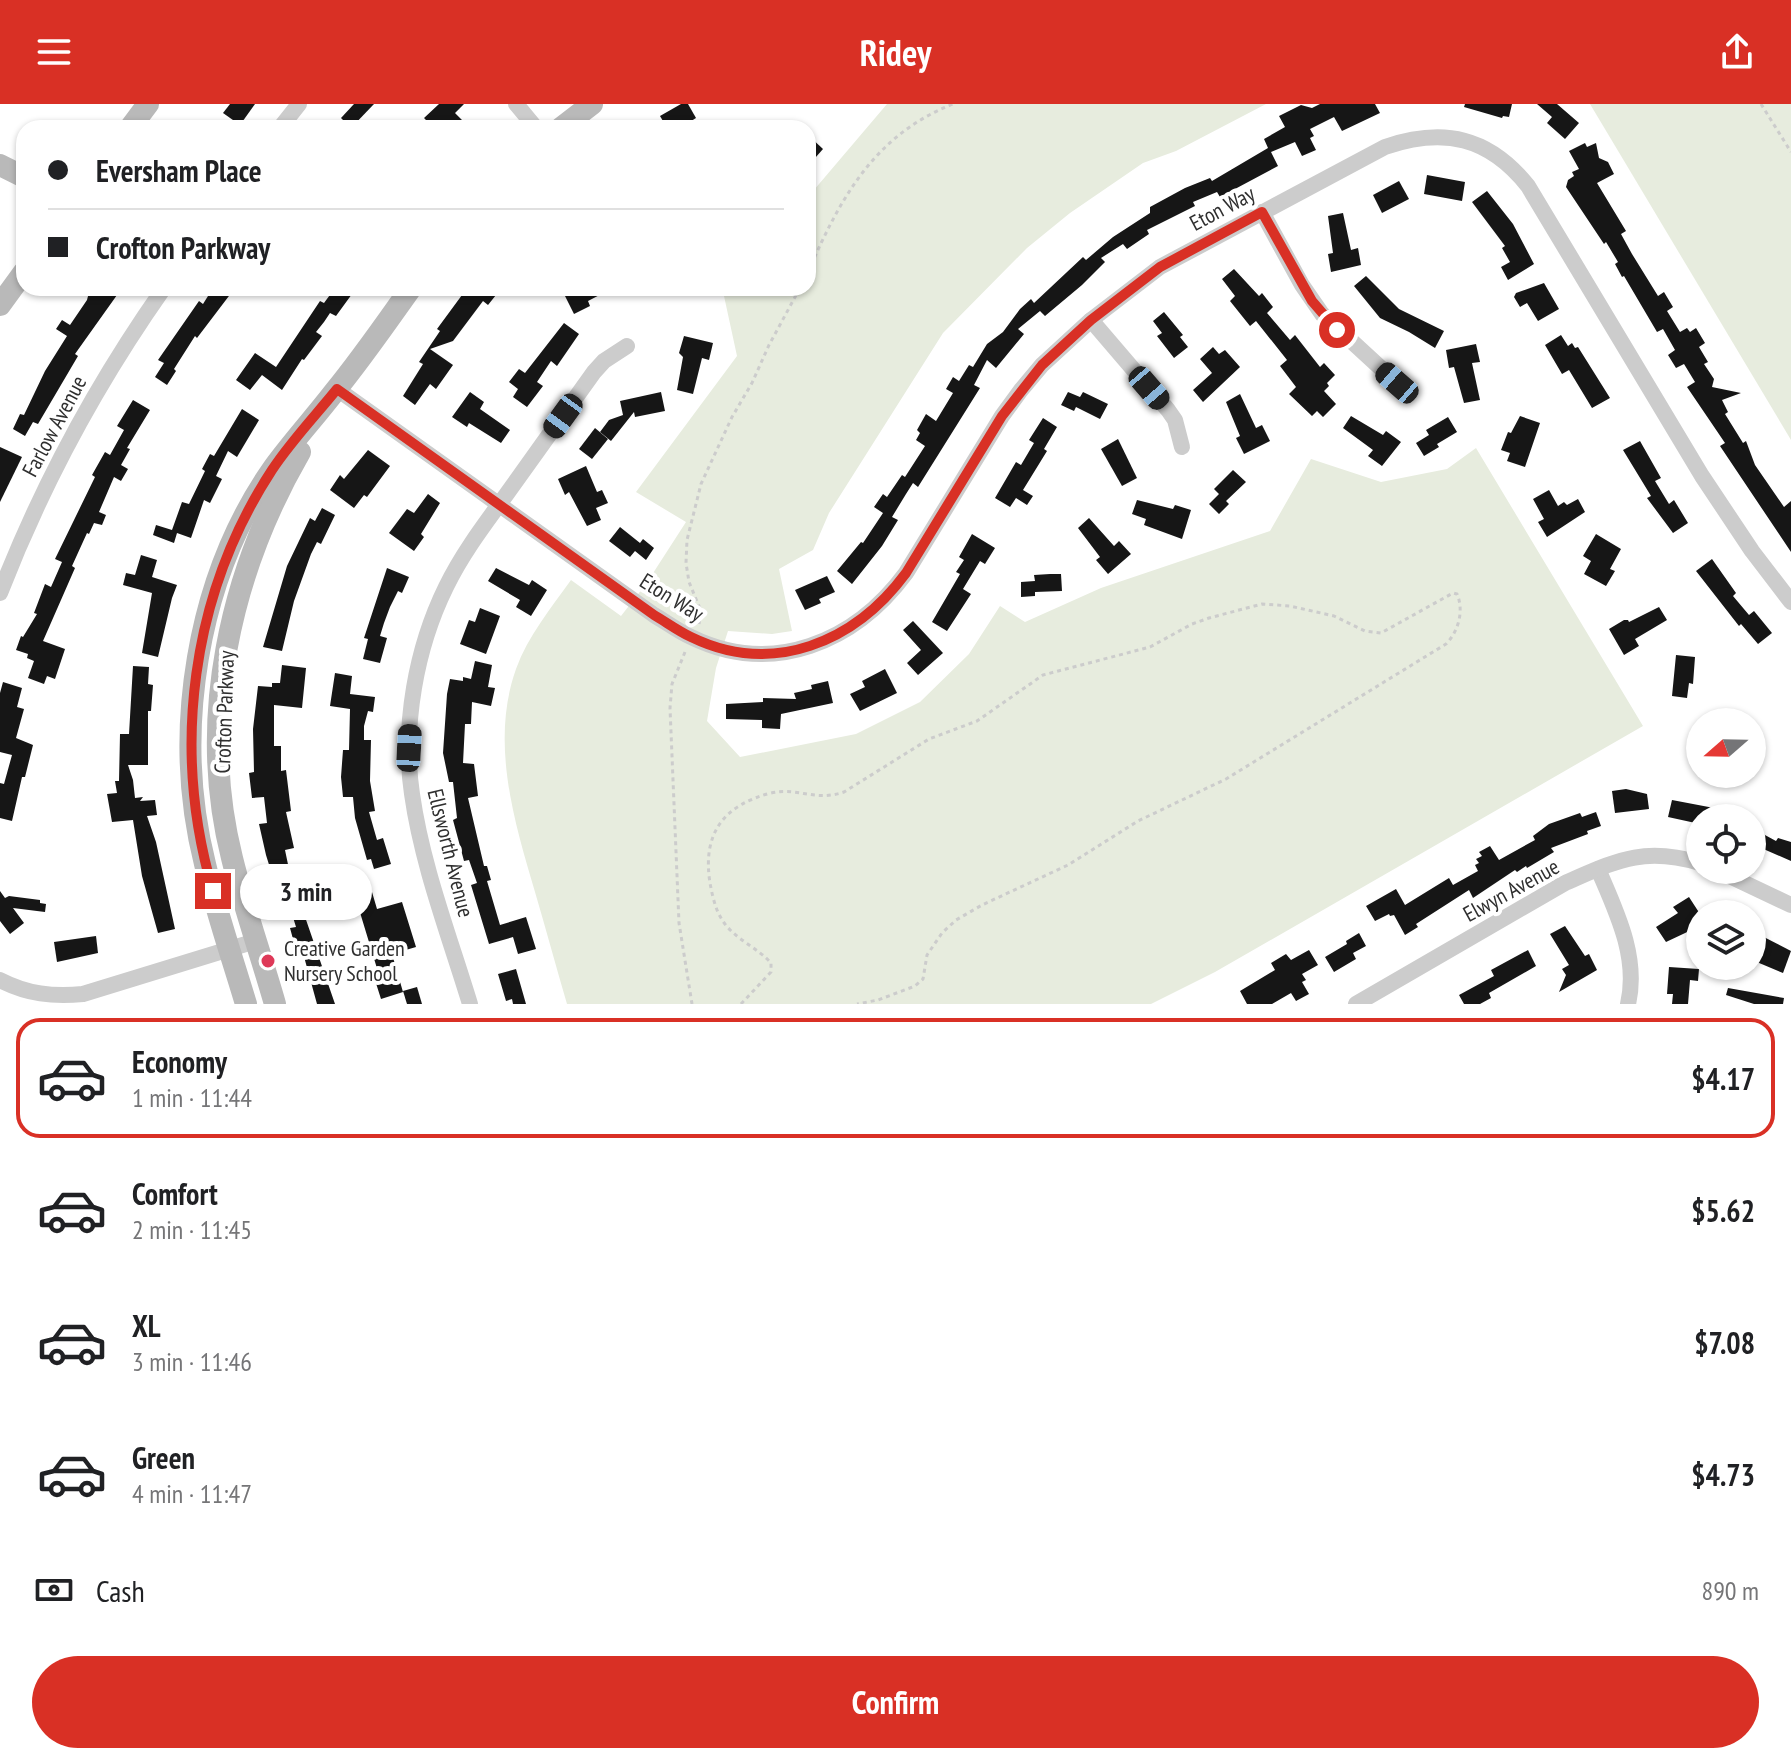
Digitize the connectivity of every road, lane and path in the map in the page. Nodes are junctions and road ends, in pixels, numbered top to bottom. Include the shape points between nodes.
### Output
1 (299, 104) edge
2 (516, 104) edge
3 (592, 104) edge
4 (953, 104) edge
5 (1761, 104) edge
6 (286, 120) edge
7 (529, 120) edge
8 (571, 120) edge
9 (1791, 152) edge
10 (1262, 212) junction
11 (816, 254) edge
12 (16, 283) edge
13 (159, 296) edge
14 (405, 296) edge
15 (0, 305) edge
16 (1091, 320) junction
17 (627, 346) dead end
18 (1397, 383) dead end
19 (337, 389) junction
20 (1182, 447) dead end
21 (500, 503) junction
22 (0, 593) edge
23 (1791, 602) edge
24 (1686, 859) edge
25 (1598, 869) junction
26 (1747, 884) edge
27 (1791, 905) edge
28 (256, 941) junction
29 (230, 949) junction
30 (0, 980) edge
31 (246, 1004) edge
32 (275, 1004) edge
33 (470, 1004) edge
34 (741, 1004) edge
35 (857, 1004) edge
36 (1356, 1004) edge
37 (1628, 1004) edge

1 - 6 street
2 - 7 street
3 - 8 street
4 - 11 path via 872,159 835,211
5 - 9 path
10 - 16 street, Eton Way via 1160,267
10 - 18 street via 1322,314
10 - 23 street, Eton Way via 1409,139 1450,137 1475,143 1512,166 1725,512
12 - 15 street
13 - 22 street, Farlow Avenue via 72,435
14 - 19 street, Crofton Parkway
16 - 20 street via 1168,410
16 - 21 street, Eton Way via 1042,365 1002,416 888,598 845,632 813,646 751,653 691,638
17 - 21 street, Ellsworth Avenue via 594,372
19 - 21 street, Eton Way
19 - 28 street, Crofton Parkway via 256,541 227,638 220,779 231,856
19 - 29 street, Crofton Parkway via 274,468 242,521 217,582 196,671 192,732 198,823
21 - 33 street, Ellsworth Avenue via 445,587 419,662 411,718 412,792
24 - 25 street, Elwyn Avenue via 1648,854
25 - 36 street, Elwyn Avenue
25 - 37 street via 1627,946
26 - 27 street
28 - 29 street
28 - 32 street, Crofton Parkway
29 - 30 street via 75,995 33,993
29 - 31 street, Crofton Parkway
34 - 35 path via 771,972 771,963 721,920 709,853 721,820 750,799 776,792 814,797 844,792 929,739 977,721 1043,675 1150,647 1209,618 1262,604 1290,606 1381,633 1457,594 1458,625 1446,644 1239,772 956,920 927,955 923,979 915,986

